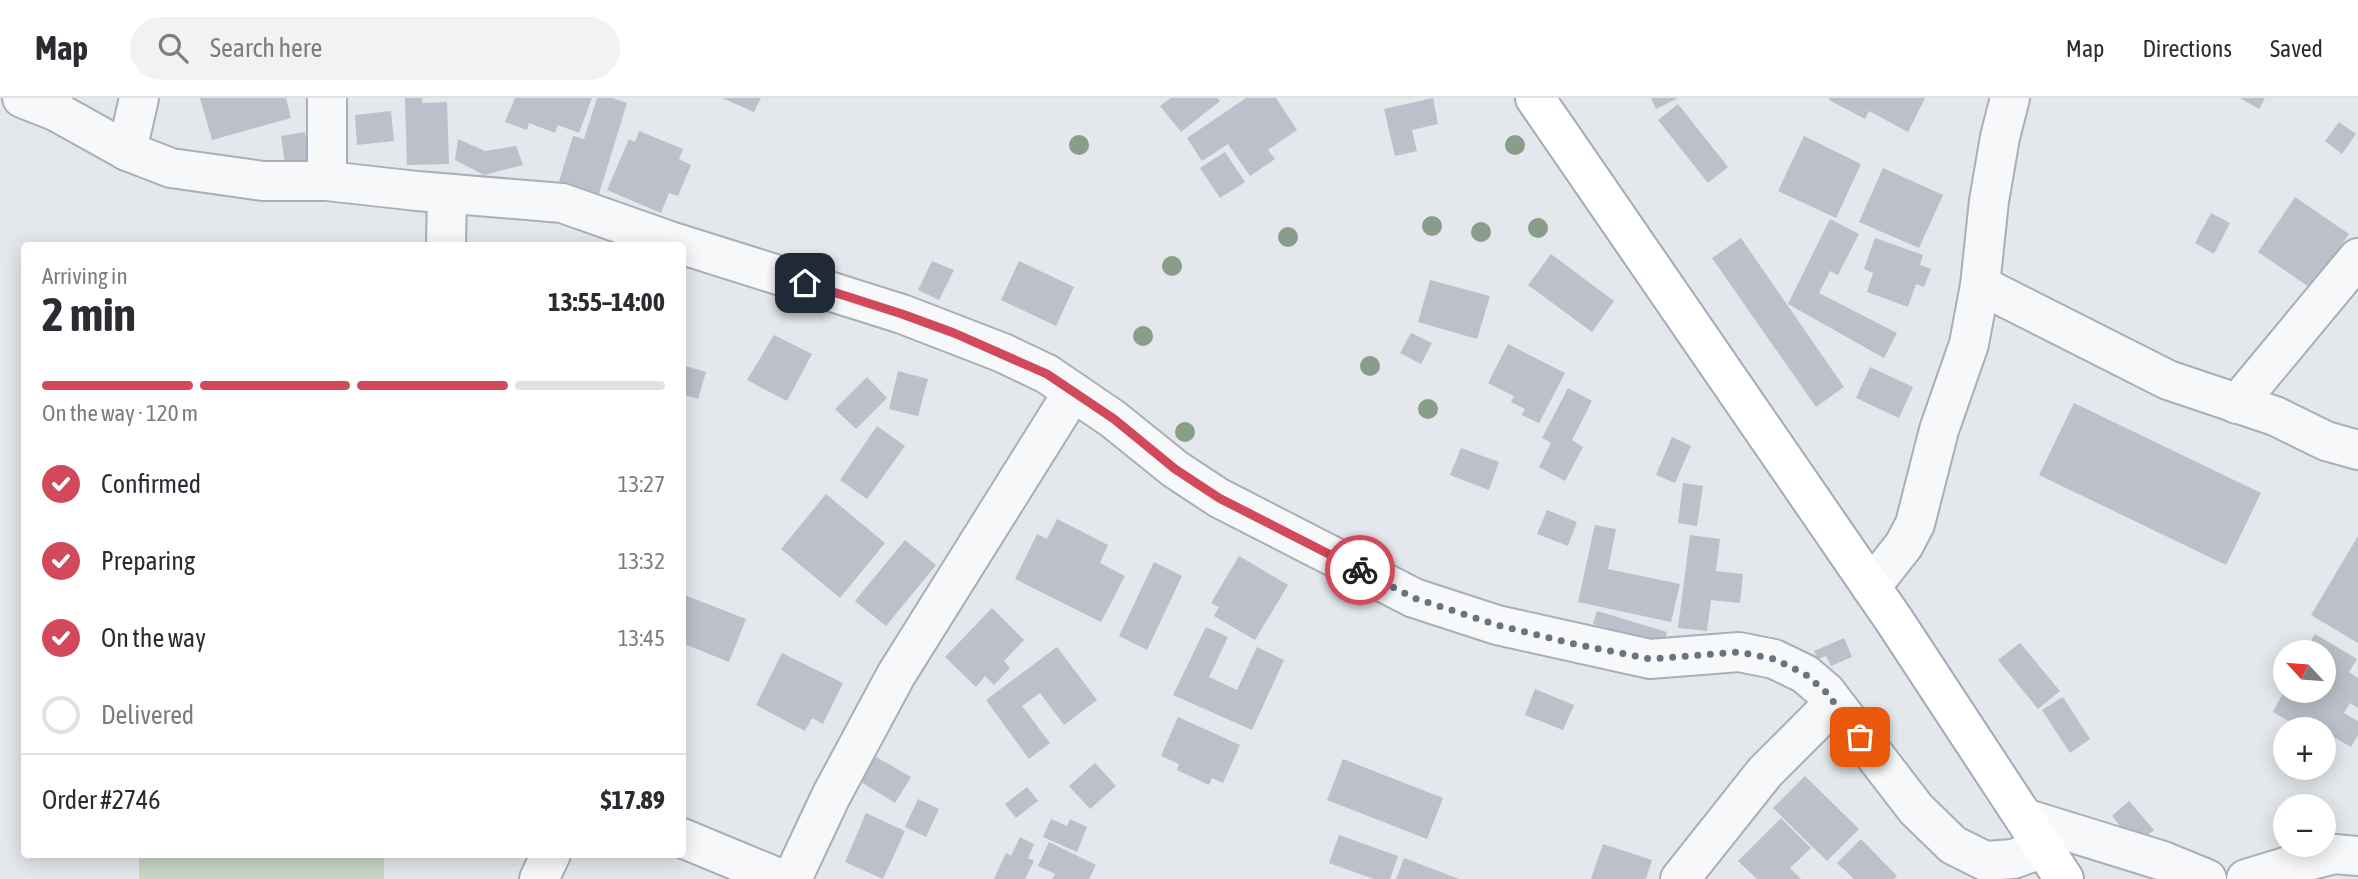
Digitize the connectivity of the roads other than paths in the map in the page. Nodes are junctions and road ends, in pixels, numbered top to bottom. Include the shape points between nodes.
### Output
1 (22, 98) edge
2 (139, 98) edge
3 (327, 98) edge
4 (1535, 98) edge
5 (2010, 98) edge
6 (127, 151) junction
7 (327, 181) junction
8 (447, 194) junction
9 (446, 242) edge
10 (673, 242) edge
11 (686, 246) edge
12 (2358, 258) edge
13 (1980, 285) junction
14 (1073, 392) junction
15 (2237, 404) junction
16 (2358, 450) edge
17 (1871, 587) junction
18 (1834, 703) junction
19 (686, 840) edge
20 (2044, 848) edge
21 (2358, 856) edge
22 (549, 858) edge
23 (775, 878) edge
24 (539, 879) edge
25 (1680, 879) edge
26 (2207, 879) edge
27 (2246, 879) edge

1 - 6 street
2 - 6 street
3 - 7 street
4 - 17 main road
5 - 13 street via 1989,201
6 - 7 street via 184,170 263,181
7 - 8 street
8 - 9 street
8 - 10 street via 562,204
11 - 14 street via 902,314 1003,353
12 - 15 street
13 - 15 street via 2168,380
13 - 17 street via 1969,344 1939,430 1915,524
14 - 18 street via 1219,498 1414,598 1497,625 1650,659 1739,652 1774,659 1805,674
14 - 23 street via 896,675 831,796
15 - 16 street
17 - 20 main road
18 - 20 street via 1916,809 1953,845 1985,861 2013,859
18 - 25 street via 1765,772
19 - 23 street
20 - 26 street via 2163,861
21 - 27 street via 2335,854
22 - 24 street

